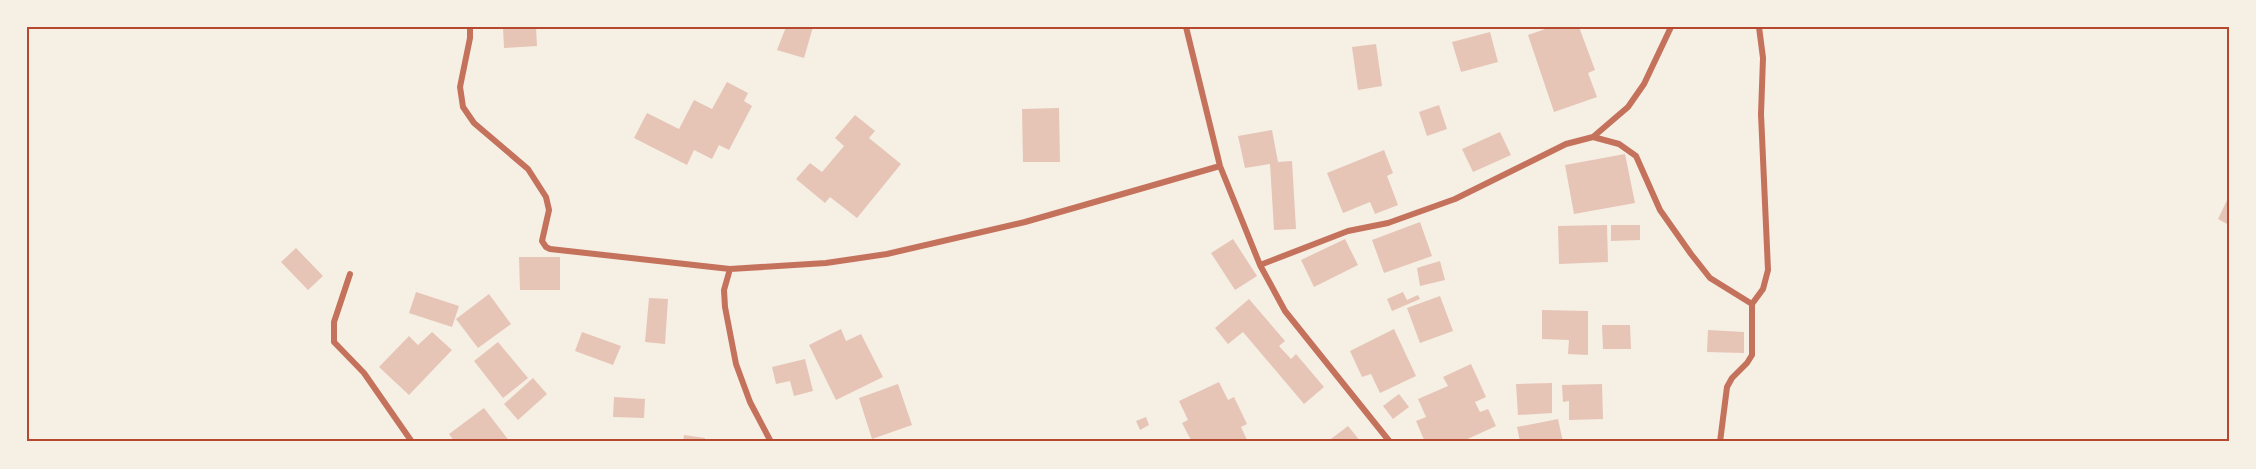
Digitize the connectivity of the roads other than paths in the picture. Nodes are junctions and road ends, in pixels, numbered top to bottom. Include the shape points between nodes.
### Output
1 (470, 27) edge
2 (1186, 27) edge
3 (1671, 27) edge
4 (1759, 27) edge
5 (1593, 137) junction
6 (1220, 166) junction
7 (1260, 265) junction
8 (730, 269) junction
9 (350, 274) dead end
10 (1752, 304) junction
11 (411, 442) edge
12 (771, 442) edge
13 (1390, 442) edge
14 (1720, 442) edge

1 - 8 street via 460,87 463,107 474,123 528,169 546,196 549,210 542,241 546,247
2 - 6 street
3 - 5 street via 1644,84 1628,107
4 - 10 street via 1768,270 1763,289
5 - 7 street via 1566,144 1455,199 1388,223 1348,231
5 - 10 street via 1619,144 1636,156 1660,210 1691,254 1710,278
6 - 7 street
6 - 8 street via 1025,222 887,254 826,263
7 - 13 street via 1285,311
8 - 12 street via 723,290 724,307 736,364
9 - 11 street via 334,322 334,342 364,373
10 - 14 street via 1752,355 1727,387

